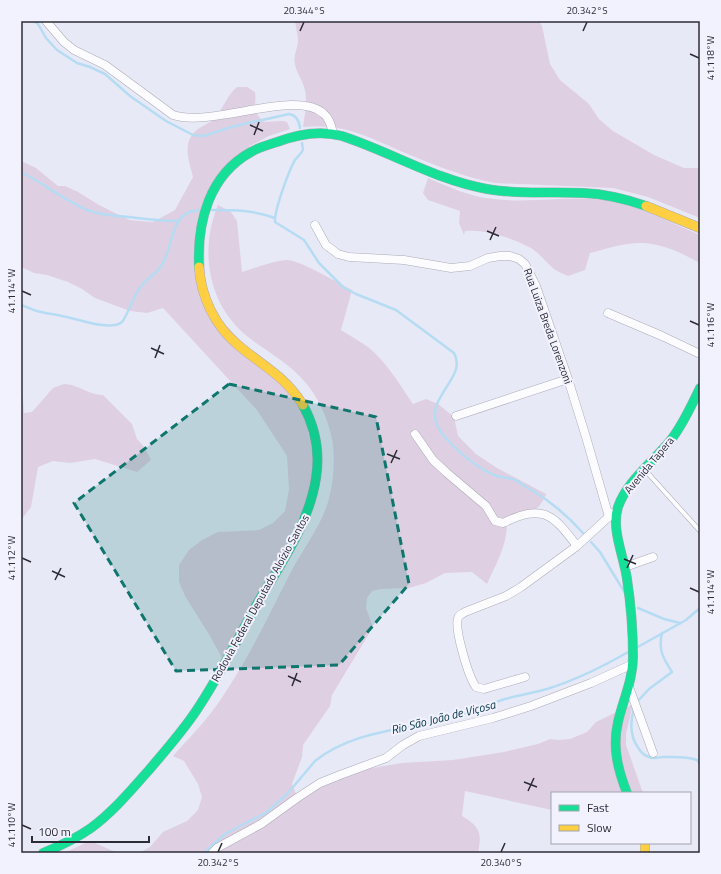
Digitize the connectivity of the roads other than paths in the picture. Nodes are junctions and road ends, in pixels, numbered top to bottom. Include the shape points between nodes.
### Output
1 (46, 21) edge
2 (333, 133) junction
3 (315, 225) dead end
4 (700, 228) edge
5 (608, 313) dead end
6 (700, 354) edge
7 (568, 379) junction
8 (699, 395) edge
9 (456, 416) dead end
10 (415, 434) dead end
11 (645, 470) junction
12 (618, 507) junction
13 (609, 517) junction
14 (700, 531) edge
15 (577, 546) junction
16 (653, 557) dead end
17 (625, 567) junction
18 (633, 661) junction
19 (525, 676) dead end
20 (629, 687) junction
21 (653, 753) dead end
22 (627, 792) edge
23 (43, 853) edge
24 (212, 853) edge

1 - 2 street via 74,50 105,65 178,116 221,115 284,105 302,106 324,114
2 - 4 main road, Rodovia Federal Deputado Aloízio Santos via 428,171 488,190 511,193 608,195 638,202
2 - 23 main road, Rodovia Federal Deputado Aloízio Santos via 312,133 285,138 251,153 224,174 213,188 202,218 198,259 205,298 226,334 276,373 305,407 312,423 318,456 313,495 308,510 218,676 189,721 143,776 92,827 74,839
3 - 7 street, Rua Luiza Breda Lorenzoni via 326,245 349,258 404,260 451,268 470,266 500,256 519,259 525,264 536,286
5 - 6 street
7 - 9 street
7 - 13 street, Rua Luiza Breda Lorenzoni
8 - 11 main road, Avenida Tapera via 680,428
10 - 15 street via 433,460 481,501 495,521 503,523 527,513 546,514
11 - 12 main road, Avenida Tapera
11 - 14 lane
12 - 13 street
12 - 17 main road, Avenida Tapera via 617,528
13 - 15 street
15 - 19 street via 506,596 465,612 458,618 457,631 476,687 484,689
16 - 17 street
17 - 18 main road, Avenida Tapera
18 - 20 main road, Avenida Tapera
18 - 24 street via 591,683 531,706 419,736 386,758 316,786 261,824
20 - 21 street
20 - 22 main road, Avenida Tapera via 615,742 619,771

